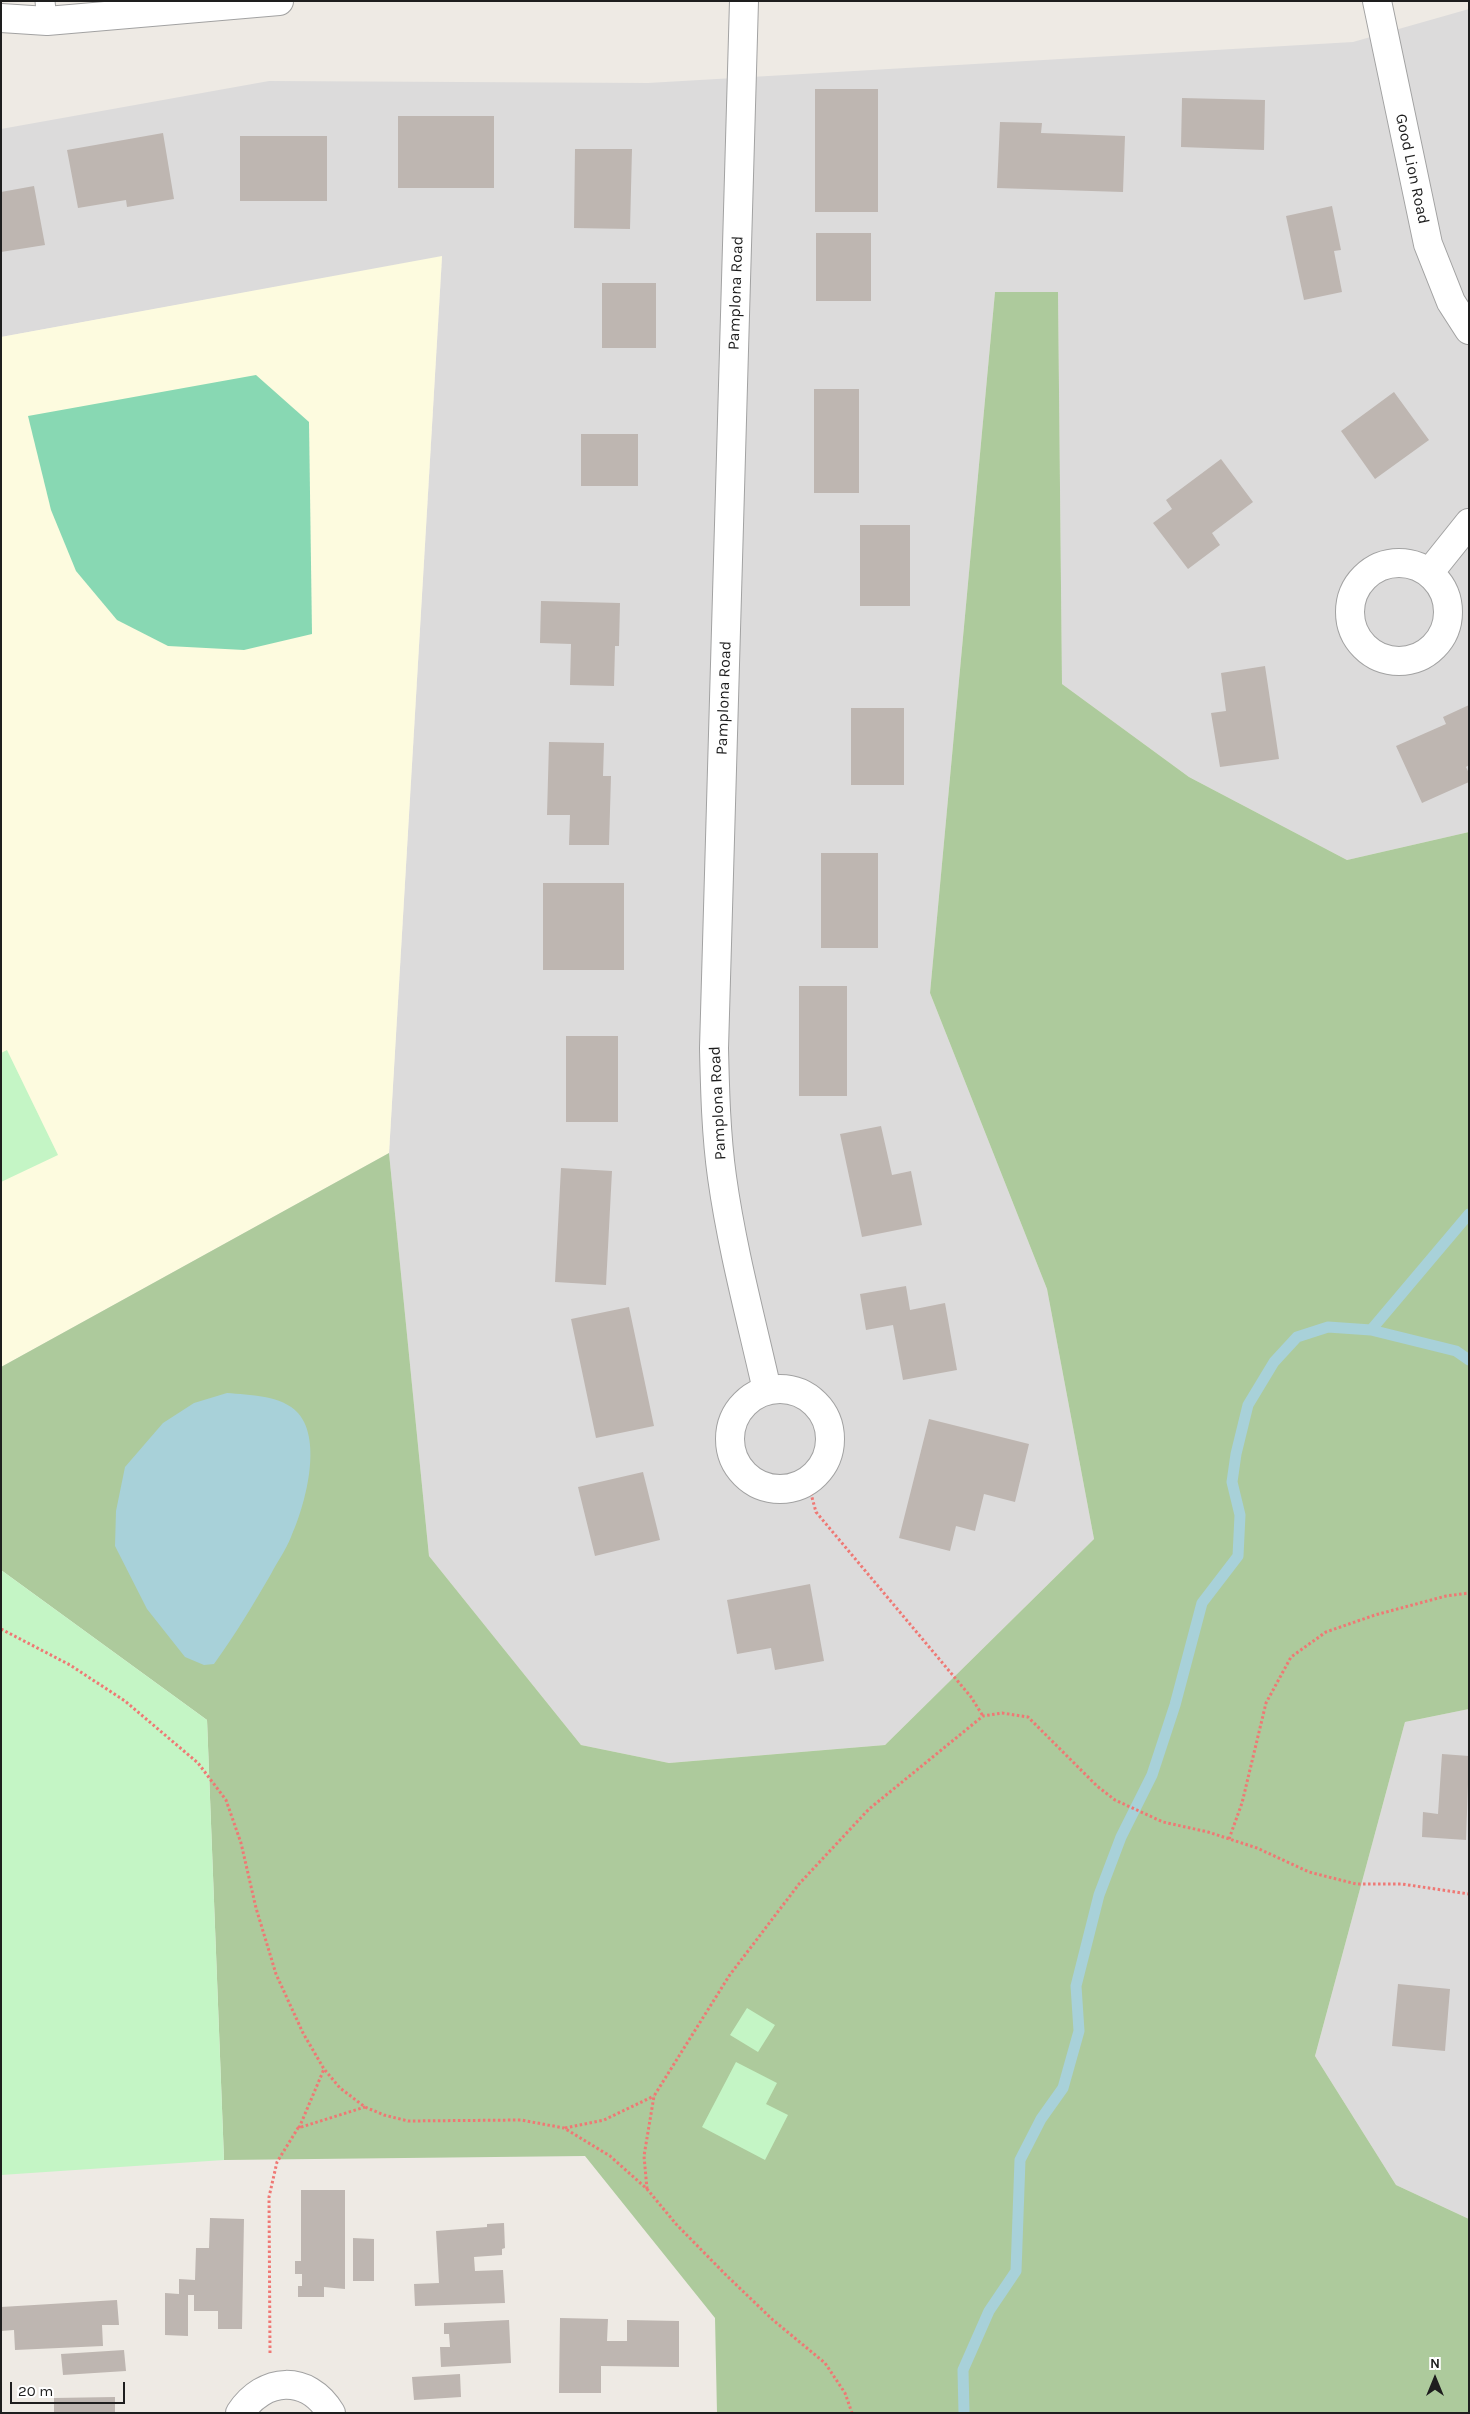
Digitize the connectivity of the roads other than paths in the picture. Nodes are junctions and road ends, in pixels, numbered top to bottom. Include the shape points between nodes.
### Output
1 (279, 1) edge
2 (744, 1) edge
3 (1377, 1) edge
4 (46, 11) edge
5 (1, 18) edge
6 (1, 38) edge
7 (1469, 330) edge
8 (1469, 523) edge
9 (1429, 573) dead end
10 (767, 1390) junction
11 (240, 2413) edge
12 (331, 2413) edge

1 - 4 street
2 - 10 street, Pamplona Road via 715,1108 722,1177
3 - 7 street, Good Lion Road via 1428,244 1451,302
4 - 5 street
4 - 6 street
8 - 9 street
10 - 10 street via 742,1404 729,1429 730,1452 742,1474 766,1488 793,1489 808,1483 823,1467 830,1449 830,1426 819,1406 804,1394 786,1388
11 - 12 street via 248,2400 260,2391 289,2384 315,2394

